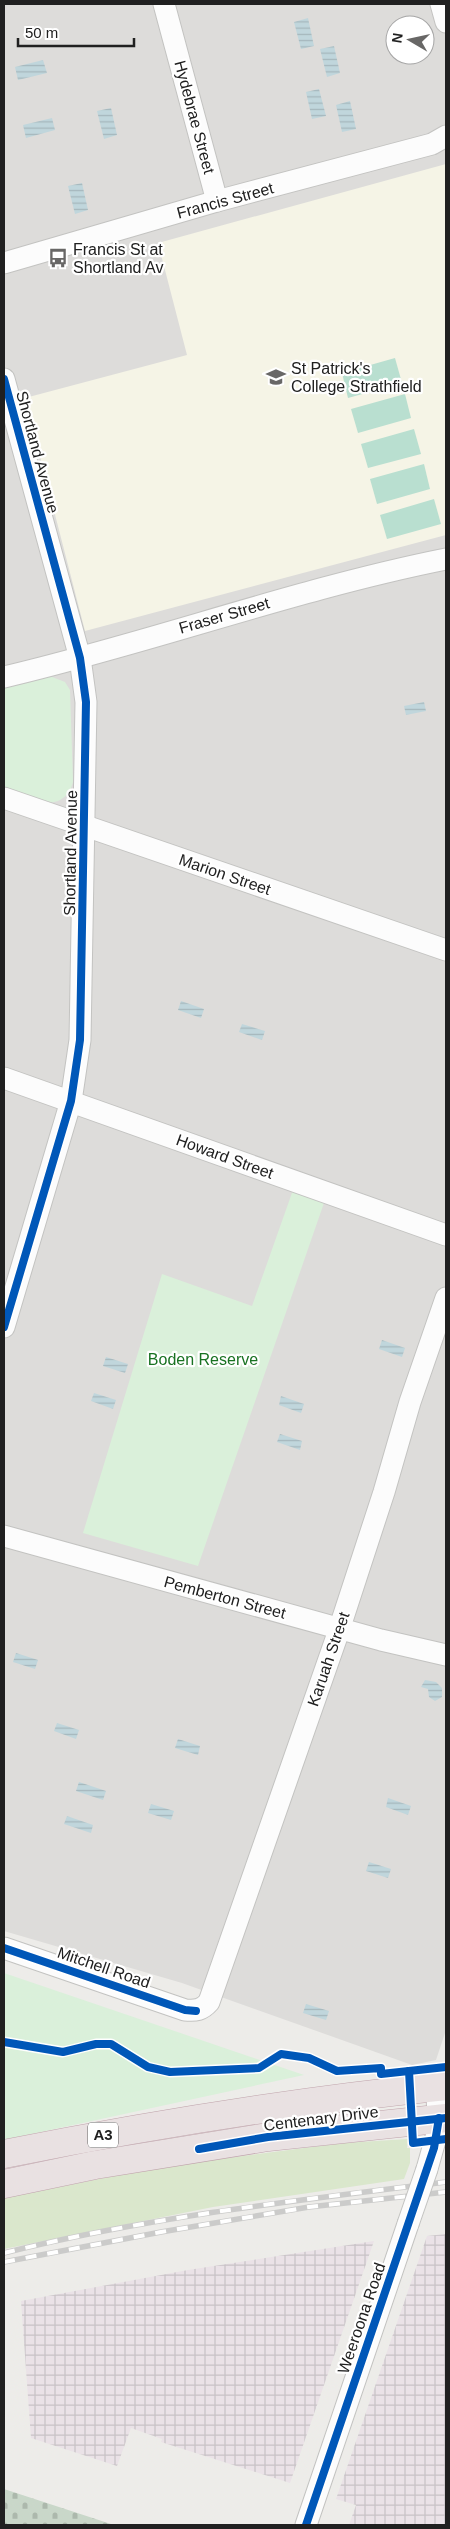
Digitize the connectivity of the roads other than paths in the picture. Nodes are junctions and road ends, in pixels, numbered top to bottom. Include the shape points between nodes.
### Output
1 (164, 4) edge
2 (442, 4) edge
3 (446, 22) edge
4 (446, 136) edge
5 (217, 201) junction
6 (4, 263) edge
7 (4, 379) edge
8 (446, 558) edge
9 (80, 658) junction
10 (4, 677) edge
11 (4, 798) edge
12 (85, 826) junction
13 (446, 950) edge
14 (4, 1078) edge
15 (71, 1101) junction
16 (446, 1235) edge
17 (446, 1298) edge
18 (4, 1327) edge
19 (4, 1536) edge
20 (339, 1628) junction
21 (446, 1655) edge
22 (4, 1948) edge
23 (196, 2011) joint
24 (442, 2086) edge
25 (443, 2118) edge
26 (4, 2154) edge
27 (4, 2184) edge
28 (306, 2525) edge

1 - 5 street, Hydebrae Street
2 - 3 street
4 - 5 street, Francis Street via 432,144
5 - 6 street, Francis Street
7 - 9 street, Shortland Avenue
8 - 9 street, Fraser Street via 318,589
9 - 10 street, Fraser Street
9 - 12 street, Shortland Avenue via 86,702
11 - 12 street, Marion Street
12 - 13 street, Marion Street
12 - 15 street, Shortland Avenue via 80,1040
14 - 15 street, Howard Street
15 - 16 street, Howard Street
15 - 18 street, Shortland Avenue
17 - 20 street, Karuah Street
19 - 20 street, Pemberton Street
20 - 21 street, Pemberton Street
20 - 23 street, Karuah Street via 209,2002
22 - 23 street, Mitchell Road
24 - 25 street, Weeroona Road
24 - 26 highway, Centenary Drive / A3 via 228,2114
25 - 27 highway, Centenary Drive / A3 via 268,2137
25 - 28 street, Weeroona Road, bridge

